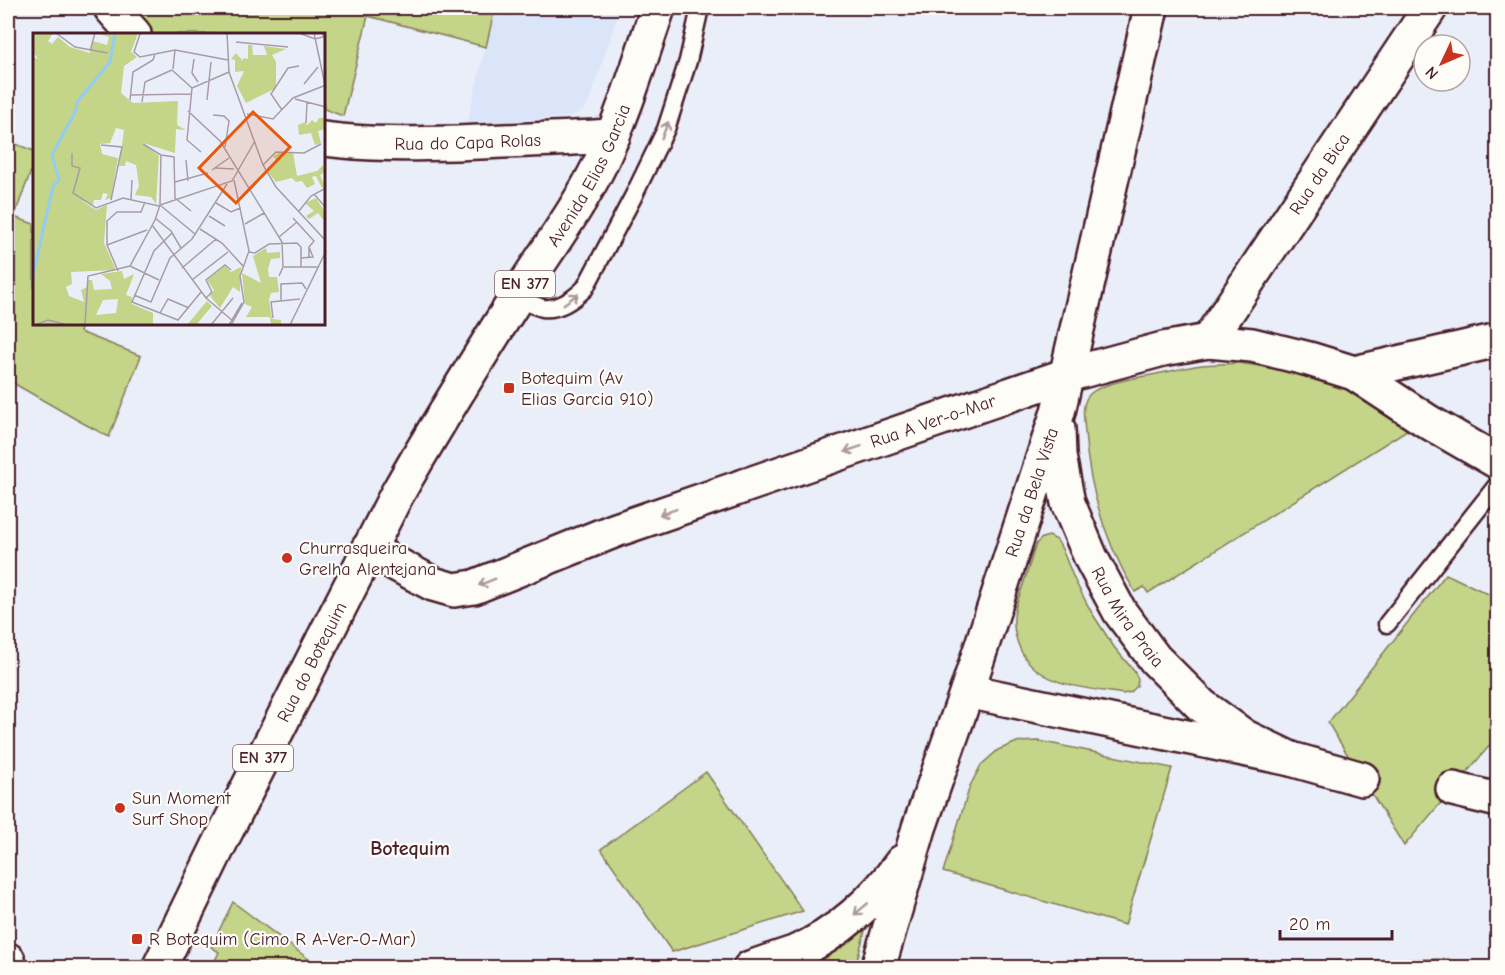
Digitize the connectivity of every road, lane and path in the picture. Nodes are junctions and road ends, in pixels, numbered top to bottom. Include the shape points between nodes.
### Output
1 (111, 8) edge
2 (658, 8) edge
3 (700, 8) edge
4 (1151, 8) edge
5 (1430, 8) edge
6 (133, 33) edge
7 (613, 136) junction
8 (326, 139) edge
9 (516, 298) junction
10 (1497, 340) edge
11 (1208, 341) junction
12 (1354, 373) junction
13 (1067, 375) junction
14 (1058, 412) junction
15 (1497, 462) edge
16 (1497, 484) edge
17 (368, 549) junction
18 (1387, 624) dead end
19 (967, 691) junction
20 (1291, 759) junction
21 (1362, 779) dead end
22 (1453, 789) dead end
23 (1497, 800) edge
24 (919, 828) junction
25 (8, 960) edge
26 (10, 968) edge
27 (159, 968) edge
28 (750, 968) edge
29 (878, 968) edge

1 - 6 street
2 - 7 street, Avenida Elias Garcia / EN 377
9 -> 3 lane via 544,308 562,306 585,288 666,129
4 - 13 street, Rua da Bela Vista
5 - 11 street, Rua da Bica
7 - 8 street, Rua do Capa Rolas via 406,144
7 - 9 street, Avenida Elias Garcia / EN 377 via 578,202
9 - 17 street, Avenida Elias Garcia / EN 377 via 425,445
10 - 12 street
11 - 12 street, Rua A Ver-o-Mar via 1252,345
11 - 13 street, Rua A Ver-o-Mar
12 - 15 street, Rua A Ver-o-Mar
13 - 14 street, Rua da Bela Vista
13 -> 17 street, Rua A Ver-o-Mar via 616,530 474,587 454,590 433,584
14 - 19 street, Rua da Bela Vista
14 - 20 street, Rua Mira Praia via 1059,456 1068,503 1120,612 1155,659 1201,705 1245,737
16 - 18 lane
17 - 27 street, Rua do Botequim / EN 377
19 - 20 street, Rua Mira Praia
19 - 24 street, Rua da Bela Vista
20 - 21 street, Rua Mira Praia
22 - 23 street
24 -> 28 street via 888,881 855,914 795,952
24 - 29 street, Rua da Bela Vista
25 - 26 street

